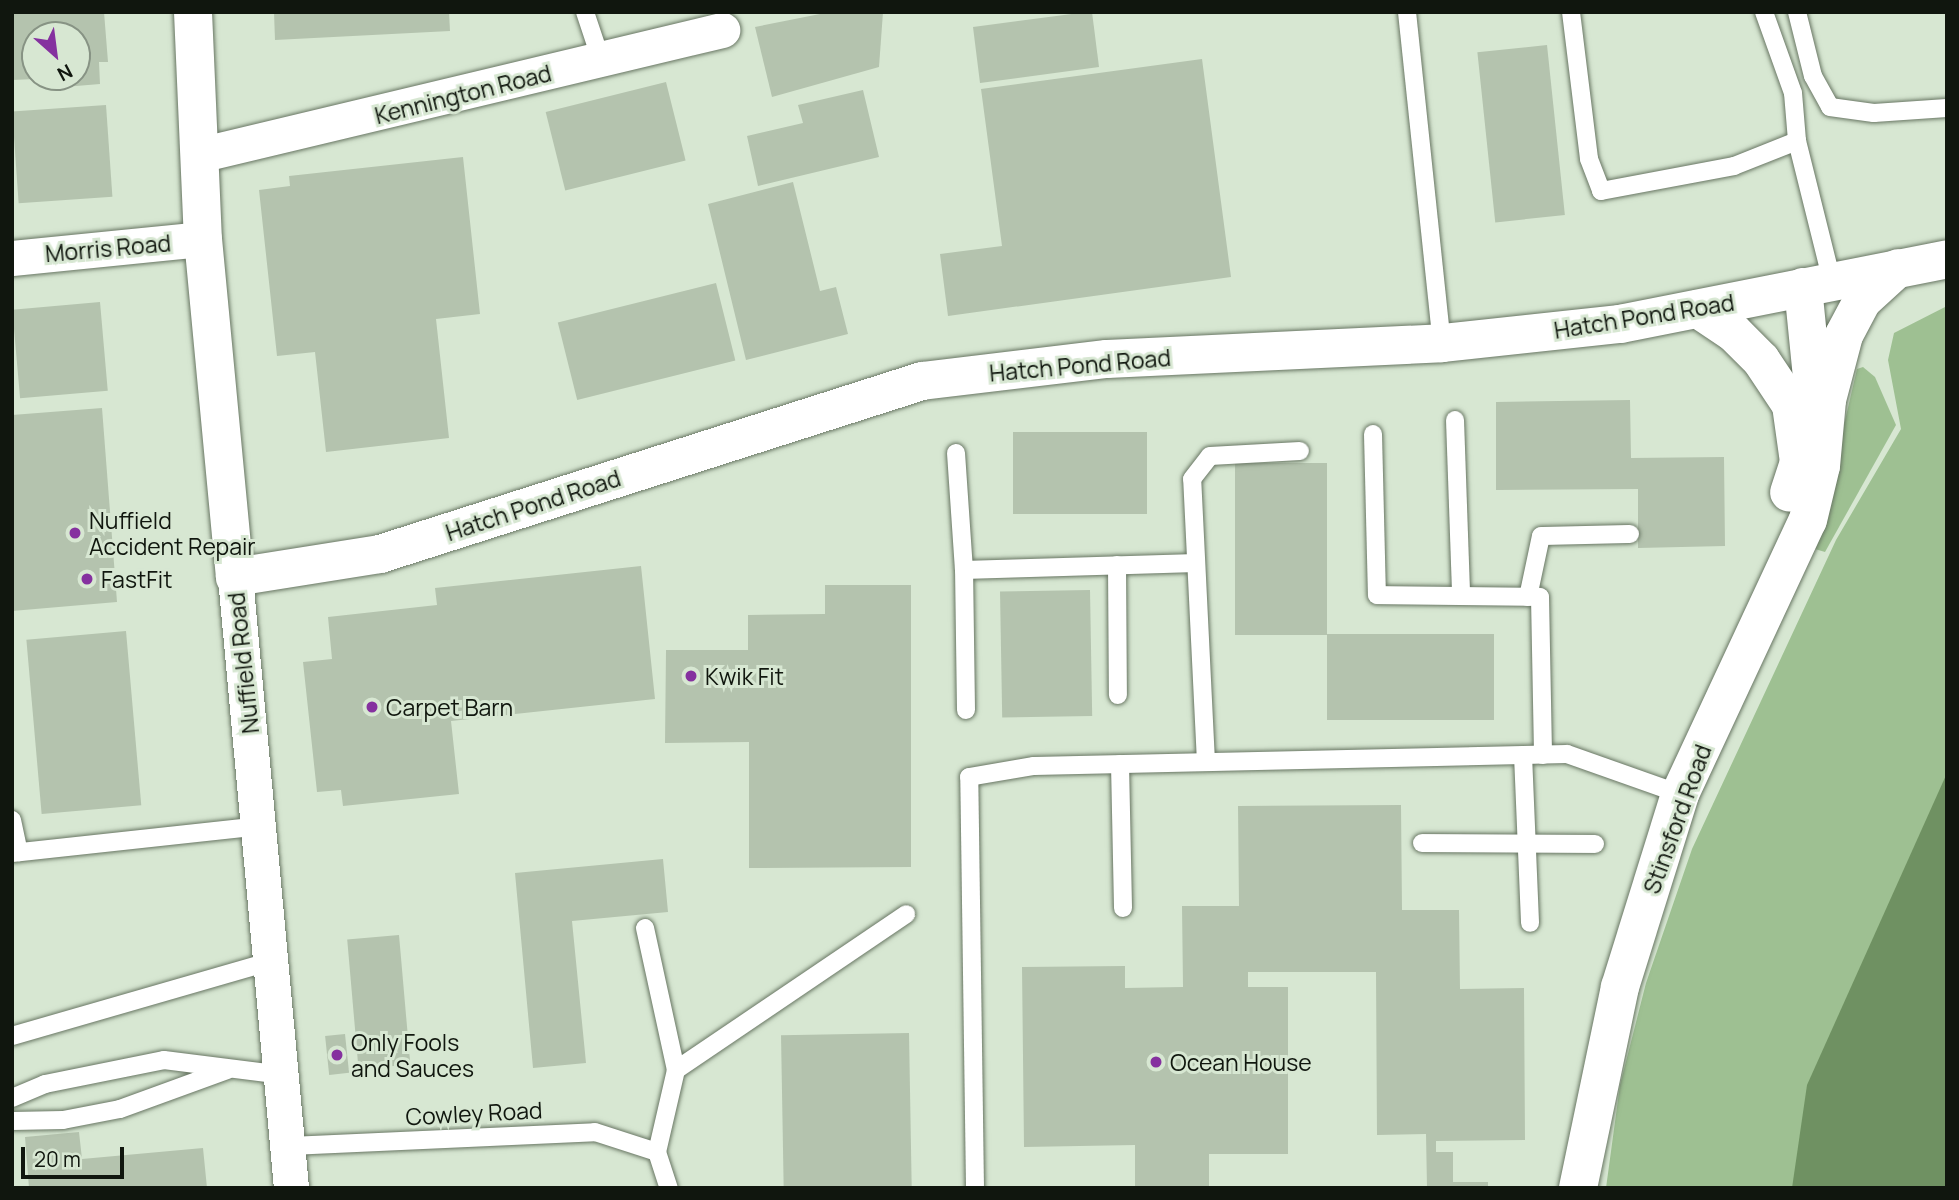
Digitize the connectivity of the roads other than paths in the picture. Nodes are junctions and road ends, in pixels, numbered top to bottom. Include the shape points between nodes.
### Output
1 (193, 12) edge
2 (584, 12) edge
3 (1407, 12) edge
4 (1571, 12) edge
5 (1764, 12) edge
6 (1797, 12) edge
7 (722, 30) dead end
8 (601, 60) junction
9 (1947, 108) edge
10 (1797, 141) junction
11 (203, 154) junction
12 (203, 239) junction
13 (12, 258) edge
14 (1947, 259) edge
15 (1898, 268) junction
16 (1818, 284) junction
17 (1698, 309) junction
18 (1442, 343) junction
19 (1455, 420) dead end
20 (1373, 434) dead end
21 (1300, 451) dead end
22 (956, 453) dead end
23 (1821, 466) junction
24 (1630, 534) dead end
25 (1196, 563) junction
26 (1116, 565) junction
27 (964, 570) junction
28 (235, 578) junction
29 (1461, 596) junction
30 (1528, 597) junction
31 (1739, 662) junction
32 (1118, 695) dead end
33 (966, 710) dead end
34 (1523, 755) junction
35 (1543, 755) junction
36 (1206, 762) junction
37 (1120, 764) junction
38 (1680, 794) junction
39 (12, 820) edge
40 (259, 826) junction
41 (1422, 843) dead end
42 (1527, 844) junction
43 (1595, 844) dead end
44 (16, 852) edge
45 (1123, 908) dead end
46 (906, 914) dead end
47 (1530, 923) dead end
48 (645, 928) dead end
49 (272, 961) junction
50 (12, 1036) edge
51 (230, 1068) junction
52 (676, 1070) junction
53 (283, 1075) junction
54 (12, 1098) edge
55 (12, 1121) edge
56 (290, 1146) junction
57 (657, 1152) junction
58 (291, 1188) edge
59 (669, 1188) edge
60 (975, 1188) edge
61 (1578, 1188) edge

1 - 11 street, Nuffield Road
2 - 8 lane
3 - 18 lane
4 - 10 lane via 1589,159 1601,191 1734,166
5 - 10 lane via 1793,93
6 - 9 lane via 1813,76 1830,107 1874,113
7 - 8 street, Kennington Road
8 - 11 street, Kennington Road
10 - 16 lane
11 - 12 street, Nuffield Road
12 - 13 street, Morris Road
12 - 28 street, Nuffield Road
14 - 15 street, Hatch Pond Road
15 - 16 street, Hatch Pond Road
15 - 23 street, Stinsford Road via 1863,300 1844,335 1827,400
16 - 17 street, Hatch Pond Road
16 - 23 street, Stinsford Road
17 - 18 street, Hatch Pond Road via 1620,324
17 - 31 street via 1734,333 1784,393 1791,405 1799,462
18 - 28 street, Hatch Pond Road via 1107,359 922,381 380,554
19 - 29 lane
20 - 29 lane via 1377,595
21 - 25 lane via 1210,456 1192,479
22 - 27 lane
23 - 31 street, Stinsford Road via 1808,520
24 - 30 lane via 1541,536
25 - 26 lane
25 - 36 lane
26 - 27 lane
26 - 32 lane
27 - 33 lane
28 - 40 street, Nuffield Road
29 - 30 lane
30 - 35 lane via 1539,597
31 - 38 street, Stinsford Road
34 - 35 lane
34 - 36 lane
34 - 42 lane
35 - 38 lane via 1567,754
36 - 37 lane
37 - 45 lane
37 - 60 lane via 1034,766 969,776
38 - 61 street, Stinsford Road via 1620,987
39 - 44 lane
40 - 44 lane
40 - 49 street, Nuffield Road
41 - 42 lane
42 - 43 lane
42 - 47 lane
46 - 52 lane
48 - 52 lane
49 - 50 lane
49 - 53 street, Nuffield Road
51 - 53 lane
51 - 54 lane via 164,1060 45,1084
51 - 55 lane via 120,1109 63,1120
52 - 57 lane
53 - 56 street, Nuffield Road
56 - 57 lane, Cowley Road via 595,1132
56 - 58 street, Nuffield Road
57 - 59 lane

